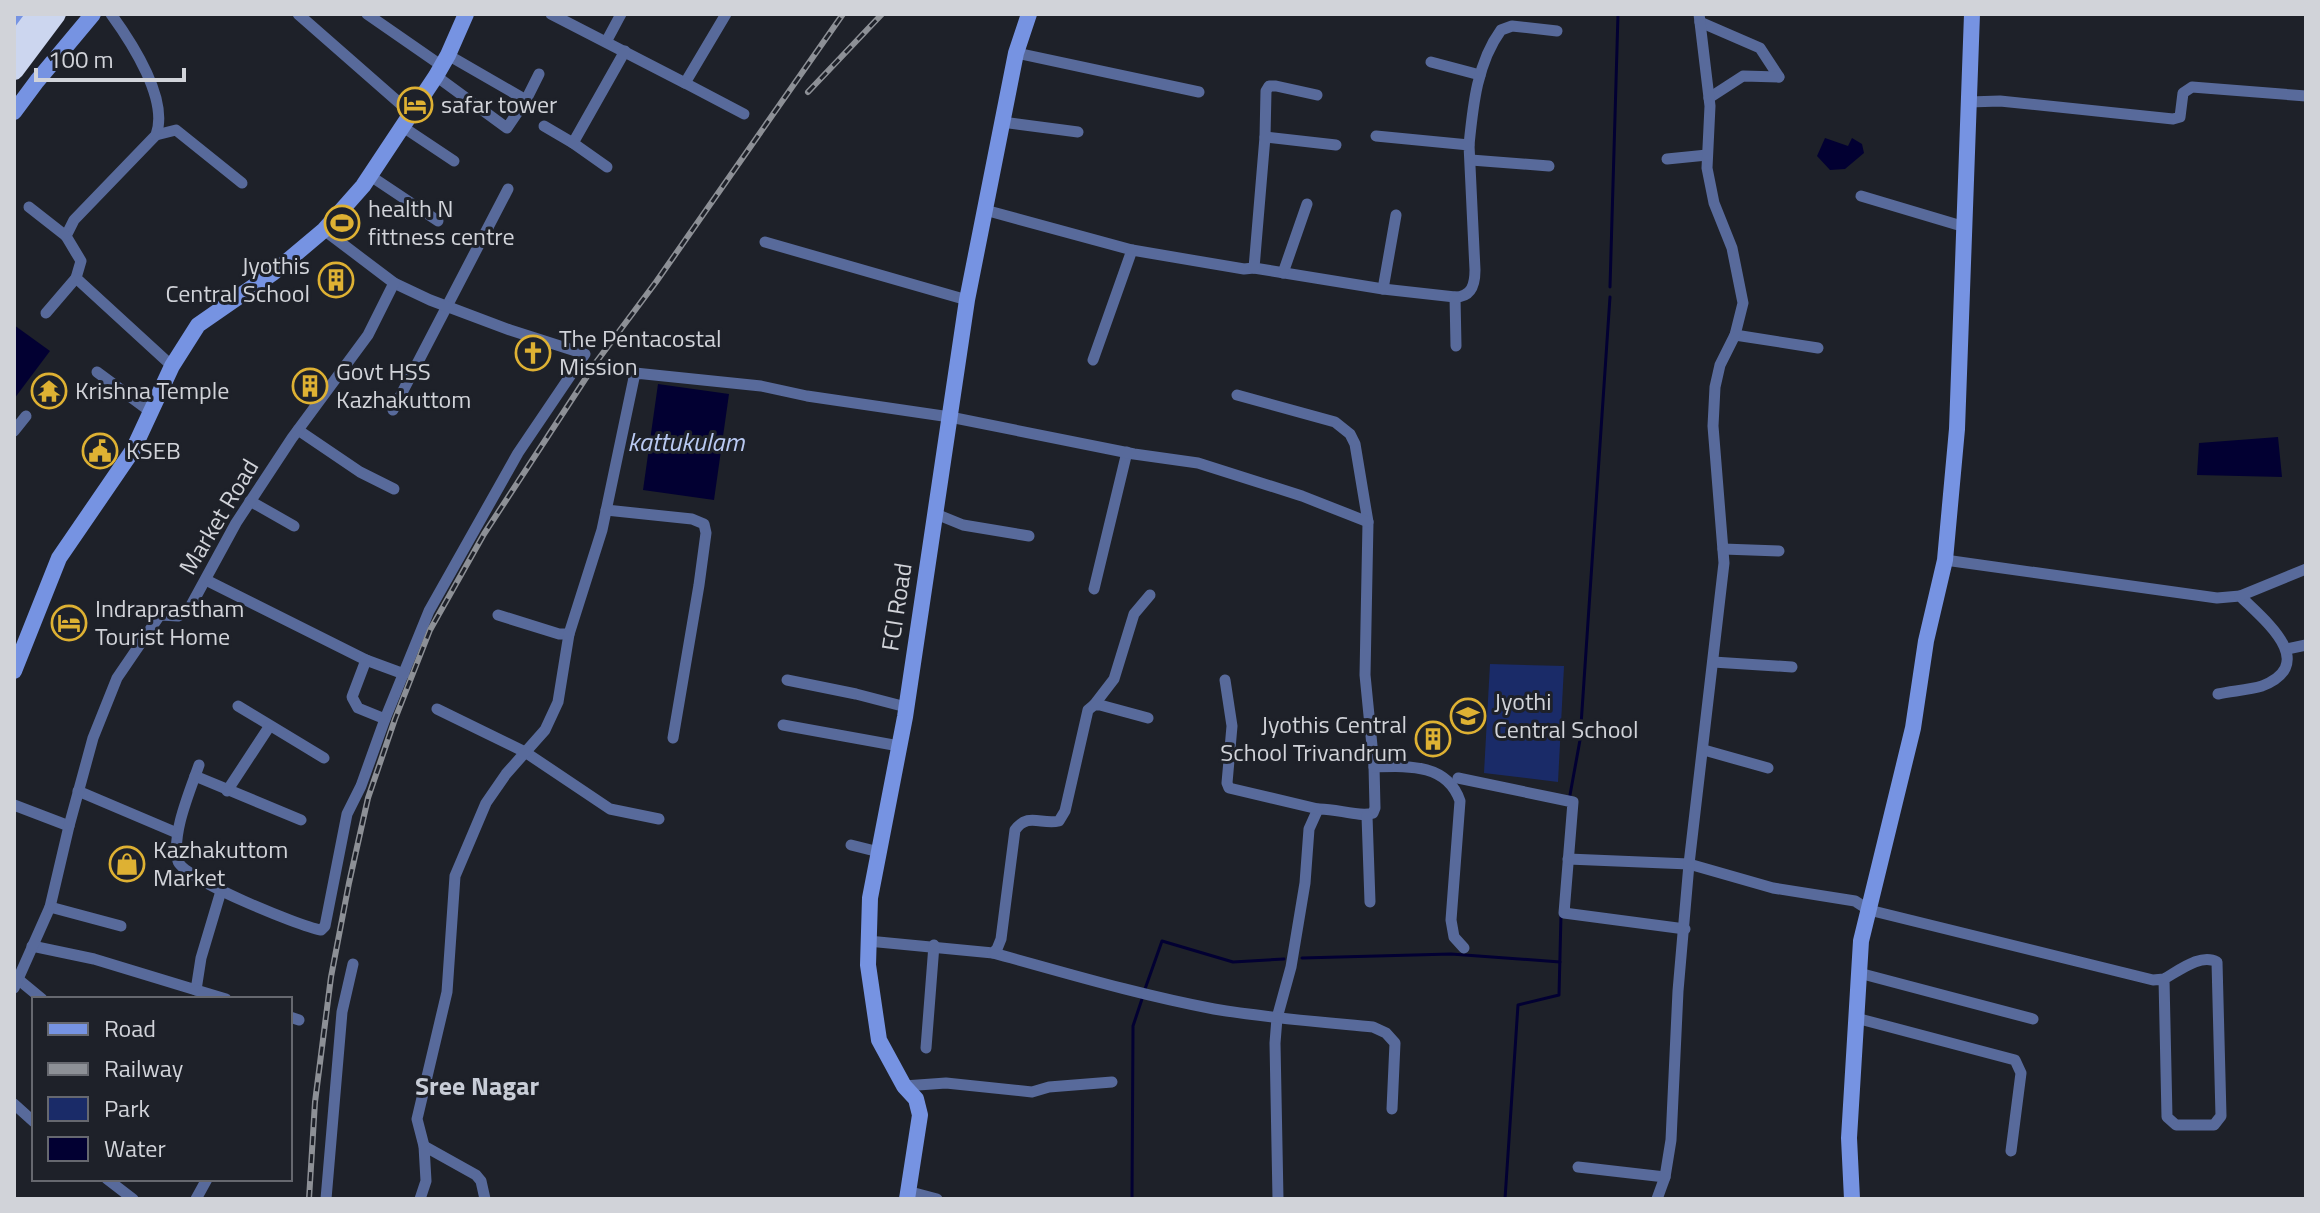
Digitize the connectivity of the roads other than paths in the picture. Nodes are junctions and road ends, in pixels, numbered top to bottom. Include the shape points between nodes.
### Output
1 (23, 14) edge
2 (37, 14) edge
3 (56, 14) edge
4 (79, 14) edge
5 (93, 14) edge
6 (111, 14) edge
7 (298, 14) edge
8 (367, 14) edge
9 (466, 14) edge
10 (551, 14) edge
11 (621, 14) edge
12 (726, 14) edge
13 (1029, 14) edge
14 (1972, 14) edge
15 (1700, 18) edge
16 (14, 27) edge
17 (1557, 31) dead end
18 (606, 42) junction
19 (14, 45) edge
20 (625, 51) junction
21 (1016, 53) junction
22 (1431, 62) dead end
23 (442, 66) junction
24 (14, 70) edge
25 (539, 74) dead end
26 (1480, 75) junction
27 (685, 83) junction
28 (1199, 92) dead end
29 (1317, 95) dead end
30 (2306, 96) edge
31 (14, 97) edge
32 (1709, 98) junction
33 (526, 100) junction
34 (1969, 102) junction
35 (14, 112) edge
36 (744, 114) dead end
37 (408, 120) junction
38 (1002, 122) junction
39 (544, 126) dead end
40 (1078, 132) dead end
41 (156, 135) junction
42 (1376, 136) dead end
43 (1265, 137) junction
44 (573, 143) junction
45 (1336, 145) dead end
46 (1469, 145) junction
47 (1707, 155) junction
48 (1667, 159) dead end
49 (1471, 160) junction
50 (454, 161) dead end
51 (1549, 166) dead end
52 (607, 167) dead end
53 (369, 175) junction
54 (242, 183) dead end
55 (508, 189) dead end
56 (1861, 196) dead end
57 (1307, 204) dead end
58 (29, 207) dead end
59 (985, 210) junction
60 (1396, 215) dead end
61 (438, 221) dead end
62 (1965, 227) junction
63 (324, 230) junction
64 (66, 236) junction
65 (765, 242) dead end
66 (1132, 250) junction
67 (1254, 268) junction
68 (1283, 273) junction
69 (76, 278) junction
70 (394, 283) junction
71 (1383, 289) junction
72 (1455, 297) junction
73 (967, 300) junction
74 (446, 305) junction
75 (46, 313) dead end
76 (1735, 335) junction
77 (1456, 346) dead end
78 (1818, 348) dead end
79 (1093, 360) dead end
80 (172, 366) junction
81 (97, 372) dead end
82 (1237, 395) dead end
83 (393, 410) dead end
84 (151, 412) junction
85 (26, 416) dead end
86 (950, 417) junction
87 (298, 430) junction
88 (14, 431) edge
89 (1127, 452) junction
90 (394, 489) dead end
91 (250, 501) junction
92 (606, 510) junction
93 (936, 514) junction
94 (1368, 522) junction
95 (294, 526) dead end
96 (1029, 536) dead end
97 (1723, 549) junction
98 (1779, 551) dead end
99 (1945, 560) junction
100 (2306, 569) edge
101 (206, 580) junction
102 (1094, 589) dead end
103 (1150, 595) dead end
104 (2240, 596) junction
105 (498, 615) dead end
106 (569, 634) junction
107 (2306, 645) edge
108 (2287, 649) junction
109 (366, 660) junction
110 (1713, 662) junction
111 (1792, 667) dead end
112 (14, 671) edge
113 (404, 674) junction
114 (787, 680) dead end
115 (1225, 680) dead end
116 (2218, 694) dead end
117 (1094, 705) junction
118 (238, 706) dead end
119 (906, 707) junction
120 (437, 709) dead end
121 (1148, 718) dead end
122 (385, 719) junction
123 (783, 725) dead end
124 (269, 727) junction
125 (673, 738) dead end
126 (899, 746) junction
127 (1704, 750) junction
128 (525, 752) junction
129 (324, 758) dead end
130 (1374, 767) junction
131 (1768, 768) dead end
132 (1458, 778) dead end
133 (78, 791) junction
134 (227, 791) junction
135 (14, 805) edge
136 (1318, 809) junction
137 (1367, 816) junction
138 (659, 819) dead end
139 (301, 820) dead end
140 (69, 826) junction
141 (177, 833) junction
142 (851, 845) dead end
143 (879, 852) junction
144 (1568, 859) junction
145 (1689, 864) junction
146 (221, 891) junction
147 (1370, 902) dead end
148 (50, 907) junction
149 (1869, 910) junction
150 (121, 926) dead end
151 (1685, 929) junction
152 (868, 941) junction
153 (934, 945) junction
154 (1464, 948) dead end
155 (14, 952) edge
156 (30, 952) junction
157 (993, 953) junction
158 (353, 964) dead end
159 (1859, 973) junction
160 (2164, 979) junction
161 (16, 984) edge
162 (196, 990) junction
163 (39, 997) edge
164 (219, 997) edge
165 (1277, 1018) junction
166 (1856, 1018) junction
167 (2033, 1019) dead end
168 (926, 1048) dead end
169 (1112, 1082) dead end
170 (904, 1086) junction
171 (14, 1104) edge
172 (1392, 1109) dead end
173 (32, 1120) edge
174 (424, 1146) junction
175 (2011, 1151) dead end
176 (1578, 1167) dead end
177 (1665, 1177) junction
178 (110, 1181) edge
179 (206, 1181) edge
180 (907, 1195) edge
181 (133, 1199) edge
182 (196, 1199) edge
183 (326, 1199) edge
184 (420, 1199) edge
185 (485, 1199) edge
186 (937, 1199) edge
187 (1278, 1199) edge
188 (1657, 1199) edge
189 (1852, 1199) edge

1 - 16 street
2 - 19 highway
3 - 24 highway
4 - 31 street
5 - 35 street
6 - 41 street via 132,44 159,109
7 - 37 street
8 - 23 street
9 - 23 street
10 - 18 street
11 - 18 street
12 - 27 street
13 - 21 street, FCI Road
14 - 34 street
15 - 32 street
15 - 32 street via 1760,48 1779,77 1743,76
17 - 26 street via 1504,27
18 - 20 street
20 - 27 street
20 - 44 street
21 - 28 street
21 - 38 street, FCI Road
22 - 26 street
23 - 33 street
23 - 33 street via 507,128
23 - 37 street
25 - 33 street
26 - 46 street
27 - 36 street
29 - 43 street via 1267,88
30 - 34 street via 2192,87 2183,93 2180,117 2173,119
32 - 47 street
34 - 62 street
37 - 50 street
37 - 53 street
38 - 40 street
38 - 59 street, FCI Road
39 - 44 street
41 - 54 street via 176,130
41 - 64 street via 74,220
42 - 46 street
43 - 45 street
43 - 67 street
44 - 52 street
46 - 49 street
47 - 48 street
47 - 76 street via 1714,203 1741,290
49 - 51 street
49 - 72 street via 1475,282 1470,292
53 - 61 street
53 - 63 street
55 - 74 street
56 - 62 street
57 - 68 street
58 - 64 street
59 - 66 street
59 - 73 street, FCI Road
60 - 71 street
62 - 99 street via 1957,429
63 - 70 street
63 - 80 street via 198,325
64 - 69 street via 81,261
65 - 73 street
66 - 67 street
66 - 79 street
67 - 68 street
68 - 71 street
69 - 75 street
69 - 80 street
70 - 74 street
70 - 87 street, Market Road via 368,335
71 - 72 street
72 - 77 street
73 - 86 street, FCI Road
74 - 83 street
74 - 113 street via 585,354 518,453 429,611
76 - 78 street
76 - 97 street via 1715,387
80 - 84 street
81 - 84 street
82 - 94 street via 1335,422 1350,434
84 - 112 street via 133,450 59,558
85 - 88 street
86 - 89 street
86 - 92 street via 761,386 635,373
86 - 93 street, FCI Road
87 - 90 street
87 - 91 street, Market Road
89 - 94 street via 1198,463
89 - 102 street
91 - 95 street
91 - 101 street, Market Road
92 - 106 street
92 - 125 street via 704,524
93 - 96 street via 963,525
93 - 119 street, FCI Road
94 - 130 street via 1365,675
97 - 98 street
97 - 110 street
99 - 104 street via 2217,598
99 - 149 street via 1913,728
100 - 104 street
101 - 109 street
101 - 133 street, Market Road via 184,614 155,619 117,678
103 - 117 street via 1134,614 1114,679
104 - 108 street
105 - 106 street
106 - 128 street via 558,702 545,730
107 - 108 street
108 - 116 street via 2286,668 2274,679
109 - 113 street
109 - 122 street via 352,697 358,708
110 - 111 street
110 - 127 street
113 - 122 street
114 - 119 street
115 - 136 street via 1232,726 1229,788
117 - 121 street
117 - 157 street via 1085,718 1059,821 1030,818 1015,830 1001,939
118 - 124 street
119 - 126 street, FCI Road
120 - 128 street
122 - 146 street via 347,814 325,926 321,930
123 - 126 street
124 - 129 street
124 - 134 street
126 - 143 street, FCI Road
127 - 131 street
127 - 145 street
128 - 138 street via 610,809
128 - 174 street via 486,803 455,876 447,992 417,1119
130 - 137 street via 1375,808
130 - 154 street via 1428,769 1456,790 1460,801 1451,920 1454,937
132 - 144 street via 1573,802
133 - 140 street, Market Road
133 - 141 street
134 - 139 street
134 - 141 street via 197,771
135 - 140 street
136 - 137 street
136 - 165 street via 1309,829 1294,953
137 - 147 street
140 - 148 street, Market Road
141 - 146 street via 181,867
142 - 143 street
143 - 152 street, FCI Road
144 - 145 street
144 - 151 street via 1564,913
145 - 149 street via 1773,888 1855,901
145 - 151 street
146 - 162 street
148 - 150 street
148 - 156 street, Market Road
149 - 159 street
149 - 160 street
151 - 177 street
152 - 153 street
152 - 170 street, FCI Road via 879,1040
153 - 157 street
153 - 168 street
155 - 156 street
156 - 161 street, Market Road
156 - 162 street via 94,959
157 - 165 street via 1211,1008
158 - 183 street via 342,1012
159 - 166 street
159 - 167 street
160 - 160 street via 2167,1117 2176,1125 2214,1125 2221,1116 2217,962 2196,962
161 - 163 street
162 - 164 street
165 - 172 street via 1373,1027 1386,1033 1395,1043
165 - 187 street
166 - 175 street via 2015,1060 2021,1073
166 - 189 street via 1849,1138
169 - 170 street via 1032,1092 946,1083
170 - 180 street, FCI Road via 916,1099 920,1115
171 - 173 street
174 - 184 street via 426,1181
174 - 185 street via 476,1175
176 - 177 street
177 - 188 street
178 - 181 street
179 - 182 street
180 - 186 street

